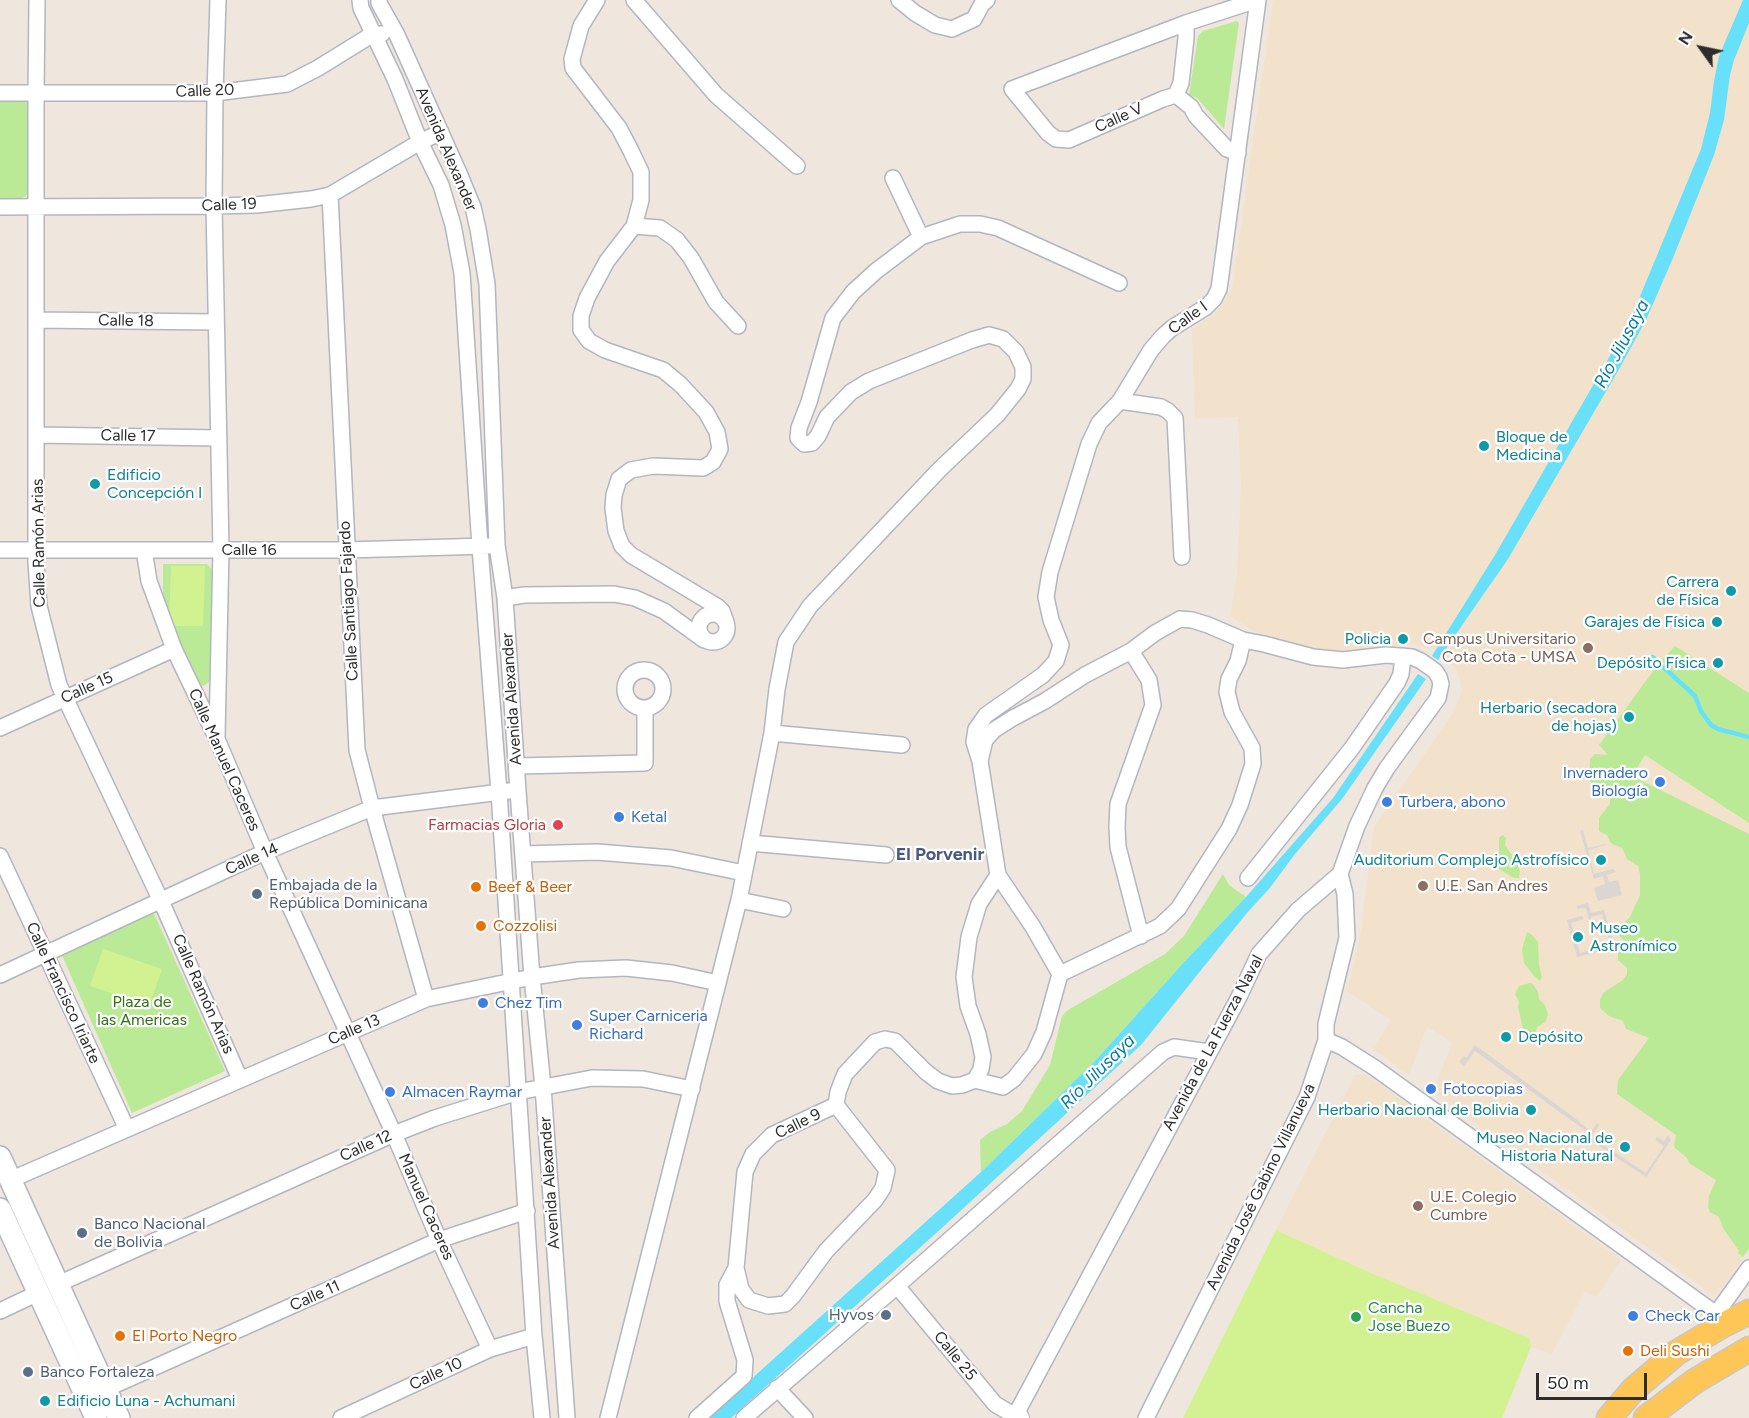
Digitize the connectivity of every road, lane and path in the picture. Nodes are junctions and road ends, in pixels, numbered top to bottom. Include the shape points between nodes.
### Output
1 (37, 0) edge
2 (218, 0) edge
3 (360, 0) edge
4 (379, 0) edge
5 (597, 0) edge
6 (634, 0) edge
7 (899, 0) edge
8 (1257, 0) edge
9 (984, 1) edge
10 (1186, 23) junction
11 (373, 34) junction
12 (397, 35) junction
13 (1012, 89) joint
14 (0, 93) edge
15 (36, 93) junction
16 (215, 93) junction
17 (1176, 95) junction
18 (441, 132) junction
19 (420, 142) junction
20 (1238, 153) junction
21 (796, 166) dead end
22 (893, 178) dead end
23 (330, 195) junction
24 (214, 206) junction
25 (0, 207) edge
26 (37, 207) junction
27 (634, 226) junction
28 (921, 237) junction
29 (1119, 283) dead end
30 (36, 320) junction
31 (215, 322) junction
32 (738, 326) dead end
33 (1119, 401) junction
34 (37, 435) junction
35 (218, 438) junction
36 (497, 545) junction
37 (480, 547) junction
38 (221, 549) junction
39 (0, 550) edge
40 (144, 550) junction
41 (346, 550) junction
42 (37, 551) junction
43 (1182, 557) dead end
44 (701, 597) junction
45 (505, 598) junction
46 (701, 621) junction
47 (726, 622) junction
48 (684, 625) junction
49 (704, 640) junction
50 (1243, 640) junction
51 (174, 649) junction
52 (1131, 651) junction
53 (1403, 656) junction
54 (65, 698) junction
55 (645, 708) dead end
56 (0, 728) edge
57 (772, 733) junction
58 (217, 739) junction
59 (902, 745) dead end
60 (980, 761) junction
61 (518, 766) junction
62 (518, 791) junction
63 (500, 792) junction
64 (372, 808) junction
65 (750, 843) junction
66 (265, 852) junction
67 (524, 854) junction
68 (886, 855) dead end
69 (0, 856) edge
70 (744, 873) junction
71 (1340, 874) junction
72 (998, 875) junction
73 (1248, 878) dead end
74 (739, 900) junction
75 (161, 901) junction
76 (783, 909) dead end
77 (1141, 936) junction
78 (45, 955) junction
79 (1060, 974) junction
80 (0, 975) edge
81 (532, 977) junction
82 (512, 982) junction
83 (718, 983) junction
84 (426, 999) junction
85 (347, 1032) junction
86 (1326, 1040) junction
87 (1209, 1052) junction
88 (240, 1079) junction
89 (975, 1080) junction
90 (543, 1088) junction
91 (692, 1089) junction
92 (518, 1092) junction
93 (836, 1105) junction
94 (127, 1130) junction
95 (394, 1134) junction
96 (0, 1157) edge
97 (5, 1182) edge
98 (0, 1209) edge
99 (527, 1211) junction
100 (439, 1240) junction
101 (736, 1268) junction
102 (1749, 1268) edge
103 (58, 1284) junction
104 (897, 1286) junction
105 (38, 1293) junction
106 (0, 1311) edge
107 (1749, 1312) edge
108 (1720, 1319) junction
109 (534, 1336) junction
110 (490, 1349) junction
111 (1746, 1356) edge
112 (777, 1388) junction
113 (96, 1394) junction
114 (1016, 1417) edge
115 (96, 1418) edge
116 (119, 1418) edge
117 (341, 1418) edge
118 (542, 1418) edge
119 (567, 1418) edge
120 (608, 1418) edge
121 (698, 1418) edge
122 (744, 1418) edge
123 (805, 1418) edge
124 (1146, 1418) edge
125 (1609, 1418) edge
126 (1646, 1418) edge

1 - 15 street, Calle Ramón Arias
2 - 16 street
3 - 11 street, Avenida Alexander
4 - 12 street, Avenida Alexander
5 - 27 street via 580,26 573,68 619,128 641,172 641,200
6 - 21 street via 716,95
7 - 9 street via 935,25 952,29 974,19
8 - 10 street, Calle I
8 - 20 street, Calle I
10 - 13 street, Calle I
10 - 17 street
11 - 12 street
11 - 16 street, Calle 20 via 287,84
11 - 19 street, Avenida Alexander
12 - 18 street, Avenida Alexander
13 - 17 street, Calle V via 1048,133 1063,140
14 - 15 street, Calle 20
15 - 16 street, Calle 20
15 - 26 street, Calle Ramón Arias
16 - 24 street
17 - 20 street via 1227,149
18 - 19 street, Calle 19
18 - 36 street, Avenida Alexander via 473,207 487,284
19 - 23 street, Calle 19
19 - 37 street, Avenida Alexander via 441,185 462,273
20 - 33 street, Calle I via 1220,289 1206,307 1163,336
22 - 28 street
23 - 24 street, Calle 19
23 - 41 street, Calle Santiago Fajardo
24 - 26 street, Calle 19
24 - 31 street
25 - 26 street, Calle 19
26 - 30 street, Calle Ramón Arias
27 - 32 street via 660,228 677,240 692,258 716,302
27 - 44 street via 607,261 587,298 581,330 589,341 605,350 663,370 680,384 706,412 717,432 720,449 713,462 703,468 653,466 631,470 619,479 613,508 616,531 631,555
28 - 29 street via 960,224 998,228
28 - 57 street via 853,292 833,318 798,438 804,444 812,443 841,401 869,381 989,335 1003,339 1016,352 1023,367 1023,379 997,415 810,606 786,642
30 - 31 street, Calle 18
30 - 34 street, Calle Ramón Arias
31 - 35 street
33 - 43 street via 1161,407 1174,418
33 - 60 street, Calle I via 1099,423 1089,444 1050,572 1046,597 1061,645 1056,661 1043,675 986,715 976,729 974,742
34 - 35 street, Calle 17
34 - 42 street, Calle Ramón Arias
35 - 38 street
36 - 37 street, Calle 16
36 - 45 street, Avenida Alexander
37 - 41 street, Calle 16
37 - 63 street, Avenida Alexander
38 - 40 street, Calle 16
38 - 41 street, Calle 16
38 - 58 street
39 - 42 street, Calle 16
40 - 42 street, Calle 16
40 - 51 street, Calle Manuel Caceres via 149,581
41 - 64 street, Calle Santiago Fajardo via 357,750
42 - 54 street, Calle Ramón Arias via 39,606
44 - 46 street via 705,611
44 - 47 street via 722,611
45 - 48 street via 614,594 635,598
45 - 61 street, Avenida Alexander
46 - 47 street via 715,614
46 - 48 street
46 - 49 street via 699,632
47 - 49 street via 727,632 722,639 713,643
48 - 49 street
50 - 52 street, Avenida de La Fuerza Naval via 1185,619 1155,633
50 - 53 street, Avenida de La Fuerza Naval via 1333,660
50 - 77 street via 1227,692 1232,712 1252,748 1254,765 1229,829 1178,909 1160,926
51 - 54 street, Calle 15
51 - 58 street, Calle Manuel Caceres
52 - 60 street, Avenida de La Fuerza Naval via 994,730 985,740
52 - 77 street via 1149,680 1153,705 1118,804 1117,827 1118,847
53 - 71 street, Avenida de La Fuerza Naval via 1421,661 1435,671 1441,684 1438,699 1375,788
53 - 73 street via 1397,683 1352,748
54 - 56 street, Calle 15
54 - 75 street, Calle Ramón Arias
55 - 61 street via 645,764
57 - 59 street
57 - 65 street
58 - 66 street, Calle Manuel Caceres
60 - 72 street
61 - 62 street, Avenida Alexander
62 - 63 street, Calle 14
62 - 67 street, Avenida Alexander
63 - 64 street, Calle 14
63 - 82 street, Avenida Alexander
64 - 66 street, Calle 14
64 - 84 street, Calle Santiago Fajardo
65 - 68 street
65 - 70 street
66 - 75 street, Calle 14
66 - 85 street, Calle Manuel Caceres
67 - 70 street via 597,852 671,858
67 - 81 street, Avenida Alexander
69 - 78 street, Calle Francisco Iriarte
70 - 74 street
71 - 86 street, Avenida José Gabino Villanueva via 1347,938 1326,1024
71 - 87 street, Avenida de La Fuerza Naval via 1298,910 1259,954
72 - 79 street
72 - 89 street via 979,904 969,937 964,977 982,1058
74 - 76 street
74 - 83 street
75 - 78 street, Calle 14
75 - 88 street, Calle Ramón Arias
77 - 79 street
78 - 80 street, Calle 14
78 - 94 street, Calle Francisco Iriarte
79 - 89 street via 1044,1032 1034,1054 1014,1079 1003,1087
81 - 82 street, Calle 13
81 - 83 street, Calle 13 via 626,968
81 - 90 street, Avenida Alexander
82 - 84 street, Calle 13
82 - 92 street, Avenida Alexander
83 - 91 street
84 - 85 street, Calle 13
85 - 88 street, Calle 13
85 - 95 street, Manuel Caceres
86 - 108 street via 1376,1068
86 - 124 street, Avenida José Gabino Villanueva via 1307,1097
87 - 104 street via 1174,1047 1163,1052
87 - 114 street, Avenida de La Fuerza Naval
88 - 94 street, Calle 13
89 - 93 street, Calle 9 via 952,1086 938,1081 895,1041 885,1039 875,1042 845,1074
90 - 91 street, Calle 12 via 592,1078 643,1078
90 - 92 street, Calle 12
90 - 119 street, Avenida Alexander
91 - 120 street
92 - 95 street, Calle 12
92 - 99 street, Avenida Alexander
93 - 101 street, Calle 9 via 772,1135 753,1154 745,1172
93 - 101 street via 887,1170 884,1188 826,1251 785,1304 768,1306 749,1300 741,1289
94 - 97 street, Calle 13
95 - 100 street, Manuel Caceres
95 - 103 street, Calle 12
96 - 97 main road
97 - 103 main road
98 - 105 main road
99 - 100 street, Calle 11
99 - 109 street, Avenida Alexander
100 - 110 street, Manuel Caceres
100 - 113 street, Calle 11
101 - 121 street, Calle 9 via 727,1285 727,1301 745,1360 744,1376
102 - 108 street
103 - 105 main road
103 - 113 main road
104 - 112 street
104 - 114 street, Calle 25 via 995,1404
105 - 106 street
105 - 113 main road
107 - 108 main road
108 - 111 main road
108 - 125 main road via 1633,1390
109 - 110 street, Calle 10
109 - 118 street, Avenida Alexander
110 - 117 street, Calle 10
111 - 126 main road via 1695,1381
112 - 122 street
112 - 123 street
113 - 115 main road
113 - 116 main road

